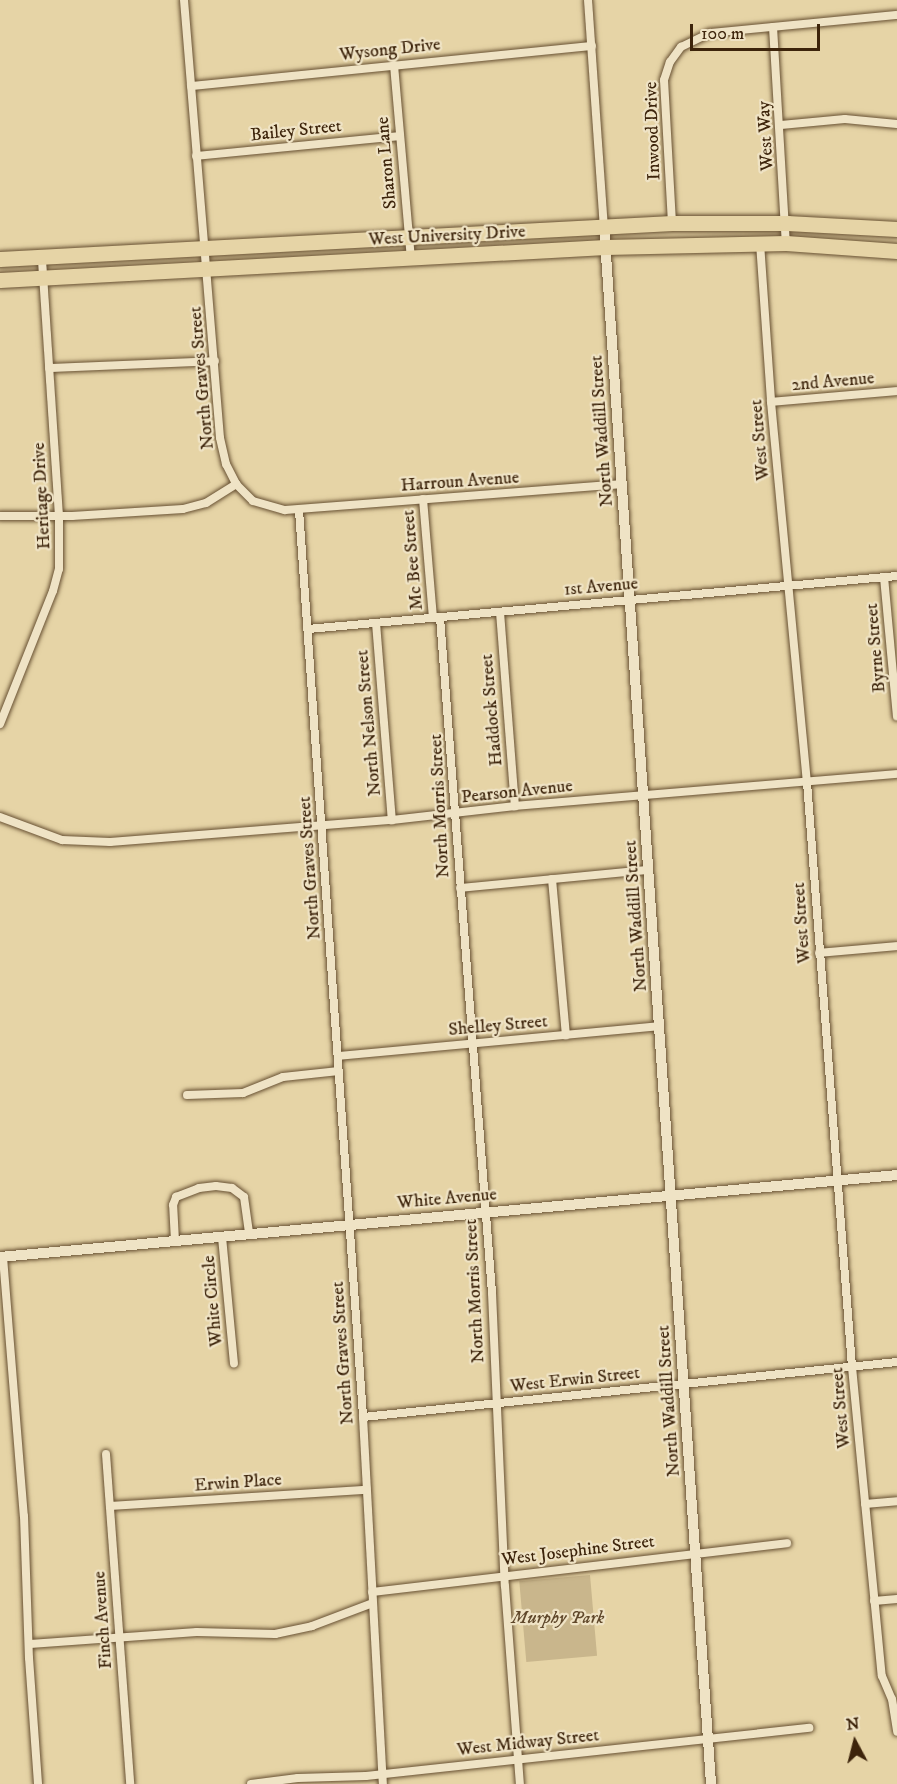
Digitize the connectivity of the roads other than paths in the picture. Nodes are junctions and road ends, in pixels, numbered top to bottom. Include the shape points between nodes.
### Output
1 (184, 0) edge
2 (588, 0) edge
3 (897, 15) edge
4 (773, 27) junction
5 (592, 46) junction
6 (394, 65) junction
7 (191, 86) junction
8 (897, 124) edge
9 (781, 125) junction
10 (399, 136) junction
11 (196, 156) junction
12 (672, 223) junction
13 (787, 223) junction
14 (604, 226) junction
15 (897, 229) edge
16 (409, 236) junction
17 (760, 243) junction
18 (786, 243) junction
19 (604, 247) junction
20 (204, 248) junction
21 (897, 251) edge
22 (42, 257) junction
23 (411, 258) junction
24 (0, 259) edge
25 (206, 270) junction
26 (43, 277) junction
27 (0, 280) edge
28 (215, 362) junction
29 (49, 368) junction
30 (897, 391) edge
31 (771, 402) junction
32 (236, 484) junction
33 (623, 484) junction
34 (423, 499) junction
35 (299, 510) junction
36 (0, 516) edge
37 (59, 516) junction
38 (897, 576) edge
39 (884, 577) junction
40 (789, 585) junction
41 (630, 599) junction
42 (500, 612) junction
43 (436, 617) junction
44 (376, 623) junction
45 (308, 629) junction
46 (897, 716) edge
47 (0, 724) edge
48 (897, 774) edge
49 (807, 783) junction
50 (644, 795) junction
51 (515, 806) junction
52 (455, 814) junction
53 (0, 817) edge
54 (392, 820) junction
55 (322, 826) junction
56 (648, 870) junction
57 (552, 879) junction
58 (460, 888) junction
59 (897, 946) edge
60 (819, 953) junction
61 (660, 1026) junction
62 (566, 1035) junction
63 (472, 1044) junction
64 (338, 1056) junction
65 (339, 1071) junction
66 (188, 1095) dead end
67 (897, 1176) edge
68 (836, 1181) junction
69 (671, 1195) junction
70 (486, 1212) junction
71 (350, 1225) junction
72 (249, 1233) junction
73 (222, 1237) junction
74 (175, 1241) junction
75 (1, 1257) edge
76 (897, 1362) edge
77 (234, 1363) dead end
78 (852, 1367) junction
79 (684, 1384) junction
80 (496, 1403) junction
81 (363, 1417) junction
82 (106, 1454) dead end
83 (367, 1490) junction
84 (897, 1501) edge
85 (865, 1504) junction
86 (110, 1506) junction
87 (787, 1543) dead end
88 (696, 1552) junction
89 (505, 1575) junction
90 (372, 1592) junction
91 (897, 1599) edge
92 (874, 1601) junction
93 (373, 1603) junction
94 (119, 1636) junction
95 (30, 1644) junction
96 (894, 1699) edge
97 (809, 1728) dead end
98 (897, 1732) edge
99 (708, 1738) junction
100 (518, 1759) junction
101 (382, 1773) junction
102 (38, 1784) edge
103 (130, 1784) edge
104 (251, 1784) edge
105 (383, 1784) edge
106 (520, 1784) edge
107 (711, 1784) edge

1 - 7 street, North Graves Street
2 - 5 street, North Waddill Street
3 - 4 street, Inwood Drive
4 - 9 street, West Way
4 - 12 street, Inwood Drive via 698,36 681,46 670,62 664,80
5 - 6 street, Wysong Drive
5 - 14 street, North Waddill Street
6 - 7 street, Wysong Drive
6 - 10 street, Sharon Lane
7 - 11 street, North Graves Street
8 - 9 street via 845,118
9 - 13 street, West Way
10 - 11 street, Bailey Street
10 - 16 street, Sharon Lane
11 - 20 street, North Graves Street
12 - 13 highway, West University Drive
12 - 14 highway, West University Drive
13 - 15 highway, West University Drive
13 - 18 street, West Way
14 - 16 highway, West University Drive
14 - 19 street, North Waddill Street
16 - 20 highway, West University Drive
16 - 23 street, Sharon Lane
17 - 18 highway, West University Drive
17 - 19 highway, West University Drive
17 - 31 street, West Street
18 - 21 highway, West University Drive
19 - 23 highway, West University Drive
19 - 33 street, North Waddill Street
20 - 22 highway, West University Drive
20 - 25 street, North Graves Street
22 - 24 highway, West University Drive
22 - 26 street, Heritage Drive
23 - 25 highway, West University Drive
25 - 26 highway, West University Drive
25 - 28 street, North Graves Street
26 - 27 highway, West University Drive
26 - 29 street, Heritage Drive
28 - 29 street
28 - 32 street, North Graves Street via 222,448
29 - 37 street, Heritage Drive
30 - 31 street, 2nd Avenue
31 - 40 street, West Street
32 - 35 street, North Graves Street via 259,504
32 - 37 street via 196,507
33 - 34 street, Harroun Avenue
33 - 41 street, North Waddill Street
34 - 35 street, Harroun Avenue
34 - 43 street, Mc Bee Street
35 - 45 street, North Graves Street
36 - 37 street
37 - 47 street, Heritage Drive via 60,558 53,591
38 - 39 street, 1st Avenue
39 - 40 street, 1st Avenue
39 - 46 street, Byrne Street
40 - 41 street, 1st Avenue
40 - 49 street, West Street
41 - 42 street, 1st Avenue
41 - 50 street, North Waddill Street
42 - 43 street, 1st Avenue
42 - 51 street, Haddock Street
43 - 44 street, 1st Avenue
43 - 52 street, North Morris Street
44 - 45 street, 1st Avenue
44 - 54 street, North Nelson Street
45 - 55 street, North Graves Street
48 - 49 street, Pearson Avenue
49 - 50 street, Pearson Avenue
49 - 60 street, West Street
50 - 51 street, Pearson Avenue
50 - 56 street, North Waddill Street
51 - 52 street, Pearson Avenue
52 - 54 street, Pearson Avenue
52 - 58 street, North Morris Street
53 - 55 street, Pearson Avenue via 51,837 87,843
54 - 55 street, Pearson Avenue
55 - 64 street, North Graves Street
56 - 57 street
56 - 61 street, North Waddill Street
57 - 58 street
57 - 62 street
58 - 63 street, North Morris Street
59 - 60 street
60 - 68 street, West Street
61 - 62 street, Shelley Street
61 - 69 street, North Waddill Street
62 - 63 street, Shelley Street
63 - 64 street, Shelley Street
63 - 70 street, North Morris Street
64 - 65 street, North Graves Street
65 - 66 street via 283,1077 243,1093
65 - 71 street, North Graves Street
67 - 68 street, White Avenue
68 - 69 street, White Avenue
68 - 78 street, West Street
69 - 70 street, White Avenue
69 - 79 street, North Waddill Street
70 - 71 street, White Avenue
70 - 80 street, North Morris Street
71 - 72 street, White Avenue
71 - 81 street, North Graves Street
72 - 73 street, White Avenue
72 - 74 street via 244,1197 232,1188 216,1186 176,1197
73 - 74 street, White Avenue
73 - 77 street, White Circle
74 - 75 street, White Avenue
75 - 95 street via 24,1516
76 - 78 street, West Erwin Street
78 - 79 street, West Erwin Street
78 - 85 street, West Street
79 - 80 street, West Erwin Street
79 - 88 street, North Waddill Street
80 - 81 street, West Erwin Street
80 - 89 street, North Morris Street
81 - 83 street, North Graves Street
82 - 86 street, Finch Avenue
83 - 86 street, Erwin Place
83 - 90 street, North Graves Street
84 - 85 street
85 - 92 street, West Street
86 - 94 street, Finch Avenue
87 - 88 street, West Josephine Street
88 - 89 street, West Josephine Street
88 - 99 street, North Waddill Street
89 - 90 street, West Josephine Street
89 - 100 street, North Morris Street
90 - 93 street, North Graves Street
91 - 92 street
92 - 96 street, West Street via 882,1676
93 - 94 street via 312,1626 275,1634
93 - 101 street, North Graves Street
94 - 95 street
94 - 103 street, Finch Avenue
95 - 102 street
96 - 98 street, West Street
97 - 99 street, West Midway Street
99 - 100 street, West Midway Street
99 - 107 street, North Waddill Street
100 - 101 street, West Midway Street
100 - 106 street, North Morris Street
101 - 104 street, West Midway Street
101 - 105 street, North Graves Street

